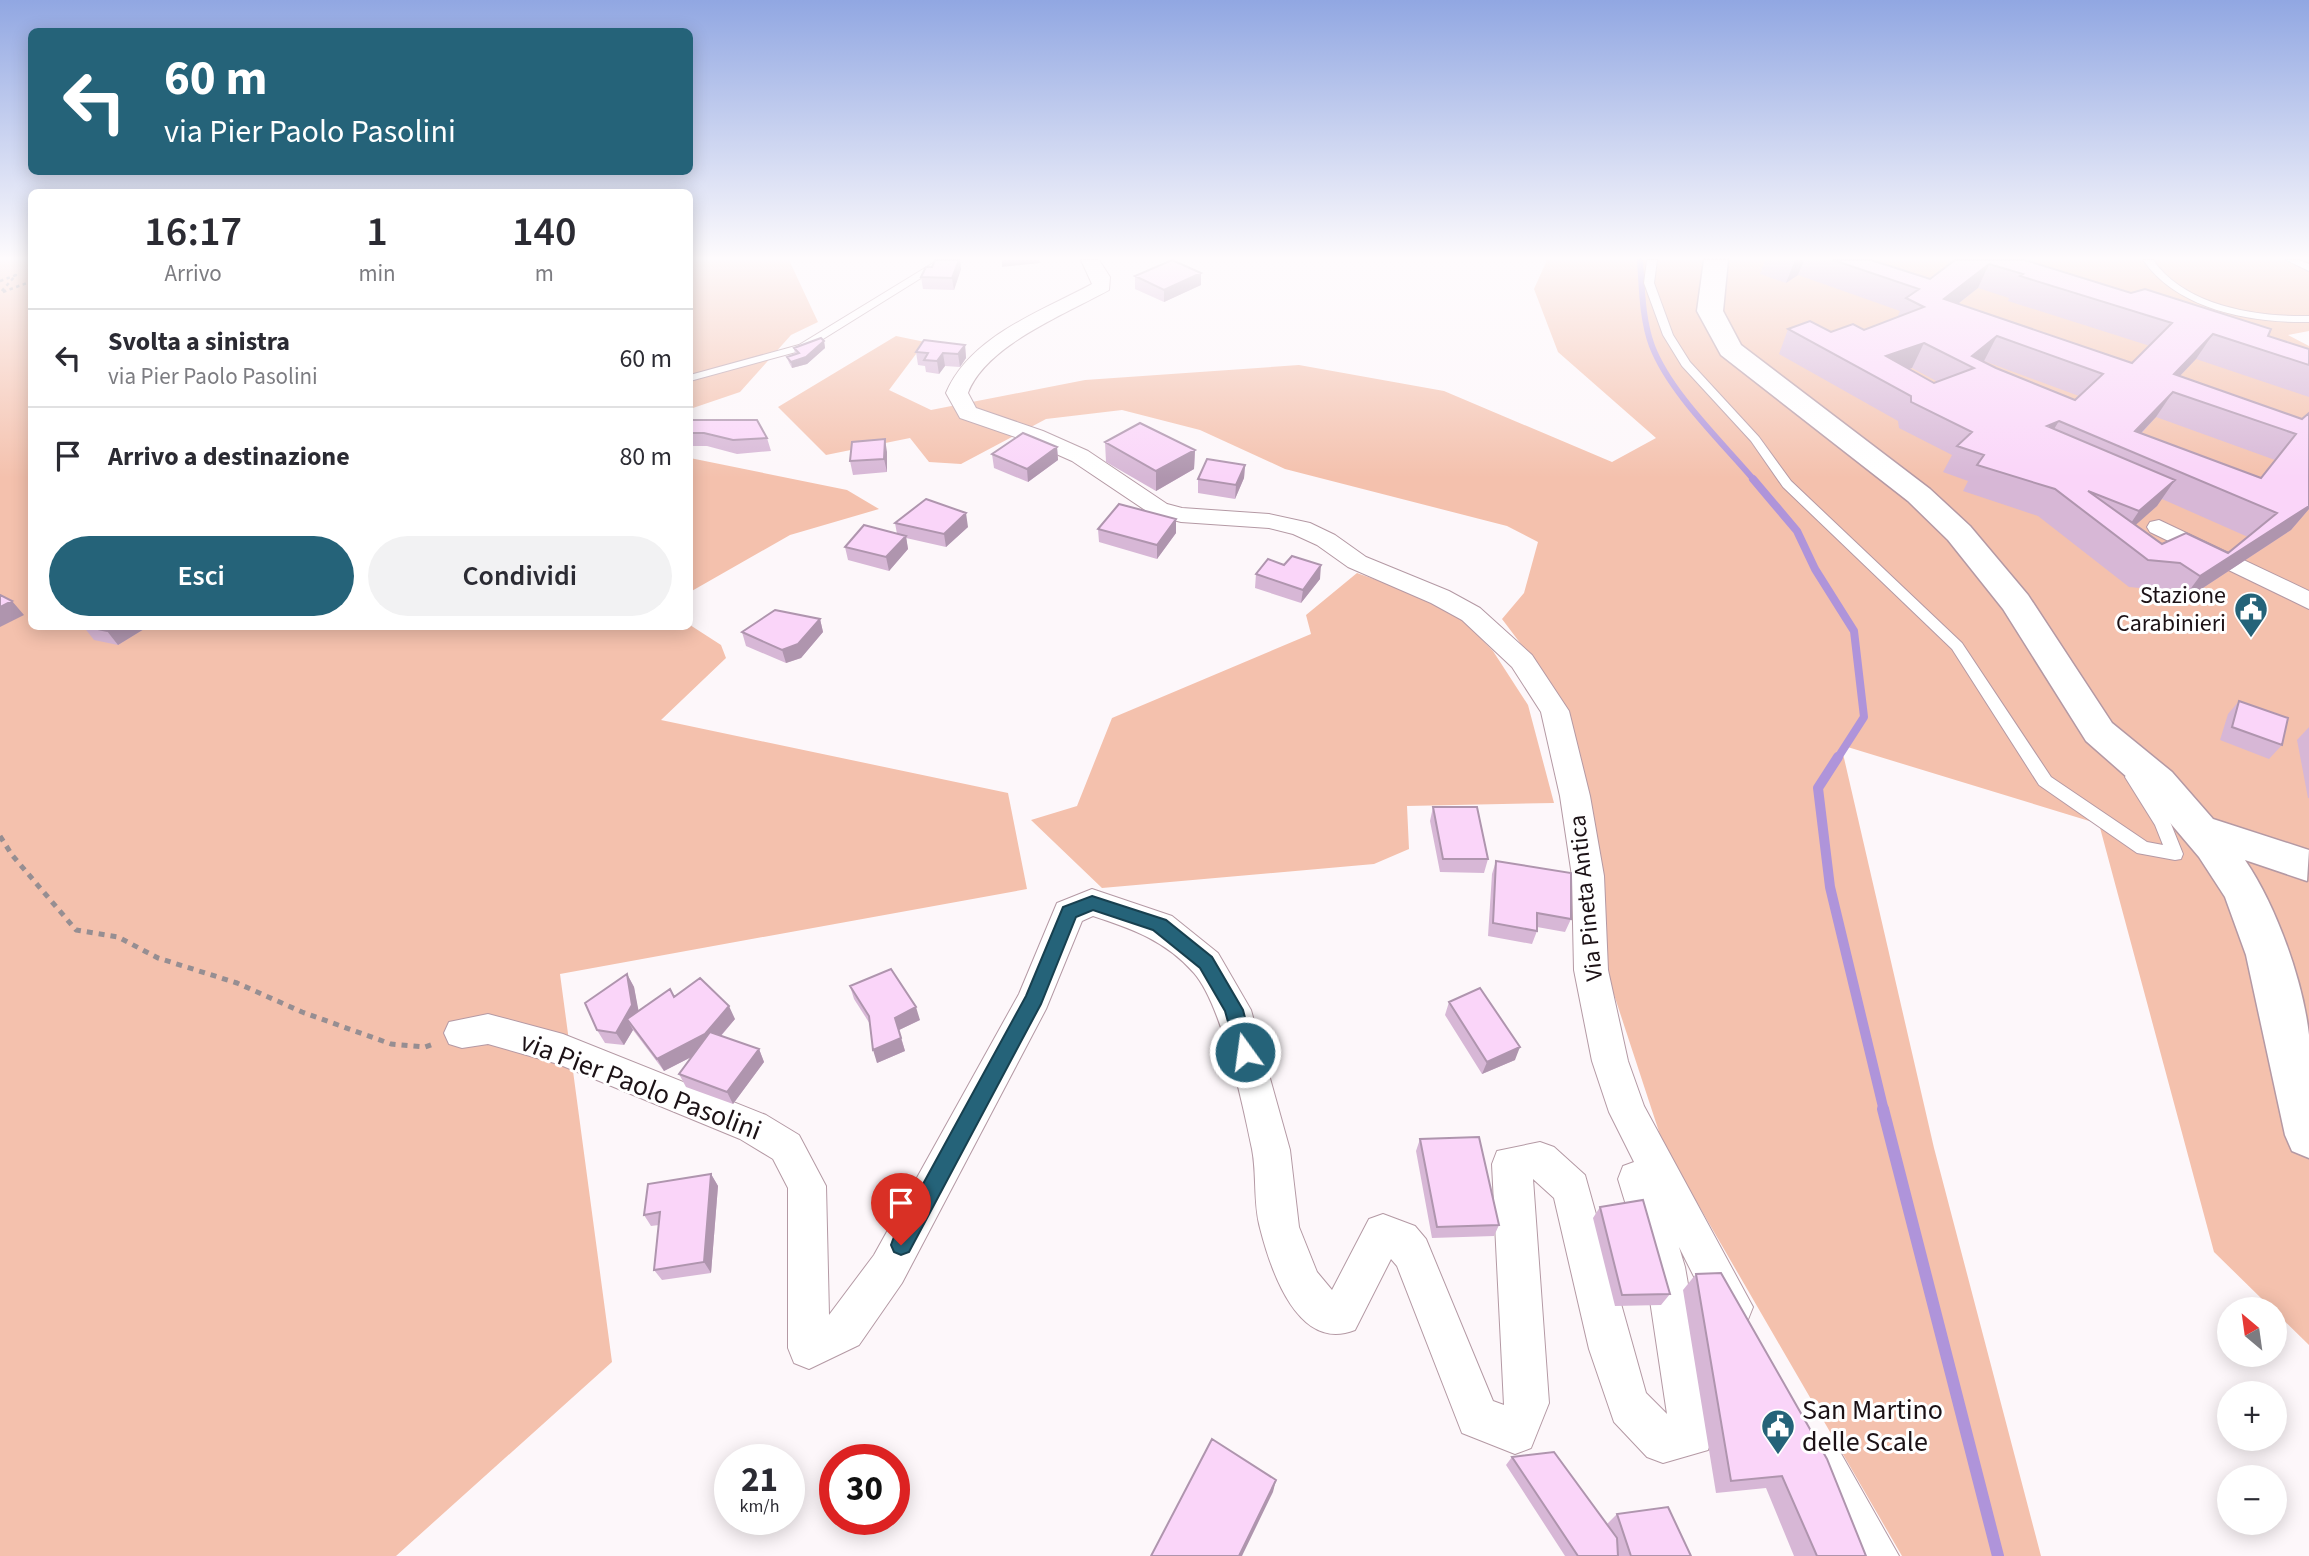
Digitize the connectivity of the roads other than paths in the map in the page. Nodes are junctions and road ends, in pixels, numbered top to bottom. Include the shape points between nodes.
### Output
1 (826, 333) edge
2 (1019, 333) edge
3 (1667, 333) edge
4 (1718, 333) edge
5 (693, 377) edge
6 (2159, 527) dead end
7 (2309, 601) edge
8 (2099, 732) junction
9 (2197, 829) junction
10 (2308, 866) edge
11 (2245, 892) junction
12 (462, 1033) road end
13 (2309, 1135) edge
14 (1664, 1183) junction
15 (1744, 1328) edge
16 (1806, 1436) edge
17 (1876, 1556) edge

1 - 5 lane via 803,347
2 - 14 street, Via Pineta Antica via 991,348 961,383 957,393 968,413 1080,456 1159,509 1301,528 1357,562 1471,614 1522,661 1555,711 1575,796 1588,876 1591,970 1610,1062 1628,1112
3 - 8 lane via 1686,363 1755,439 1787,484 1957,646 2045,781 2143,848 2175,854 2136,780 2104,751
4 - 8 street via 1730,349 1919,495 1959,533 2017,603
6 - 7 street
8 - 9 street via 2158,782
9 - 10 street
9 - 11 street
10 - 11 street via 2282,868
11 - 13 street via 2268,955
12 - 14 street, via Pier Paolo Pasolini via 488,1029 563,1050 753,1127 786,1147 807,1186 809,1348 844,1330 888,1269 1034,999 1069,912 1092,902 1160,925 1206,963 1234,1010 1271,1150 1279,1227 1301,1286 1323,1312 1340,1315 1382,1233 1401,1240 1412,1253 1478,1417 1515,1432 1527,1404 1511,1164 1540,1160 1571,1188 1610,1349 1629,1407 1663,1441 1692,1434 1665,1267 1637,1179
14 - 15 street, Via Pineta Antica
16 - 17 street

